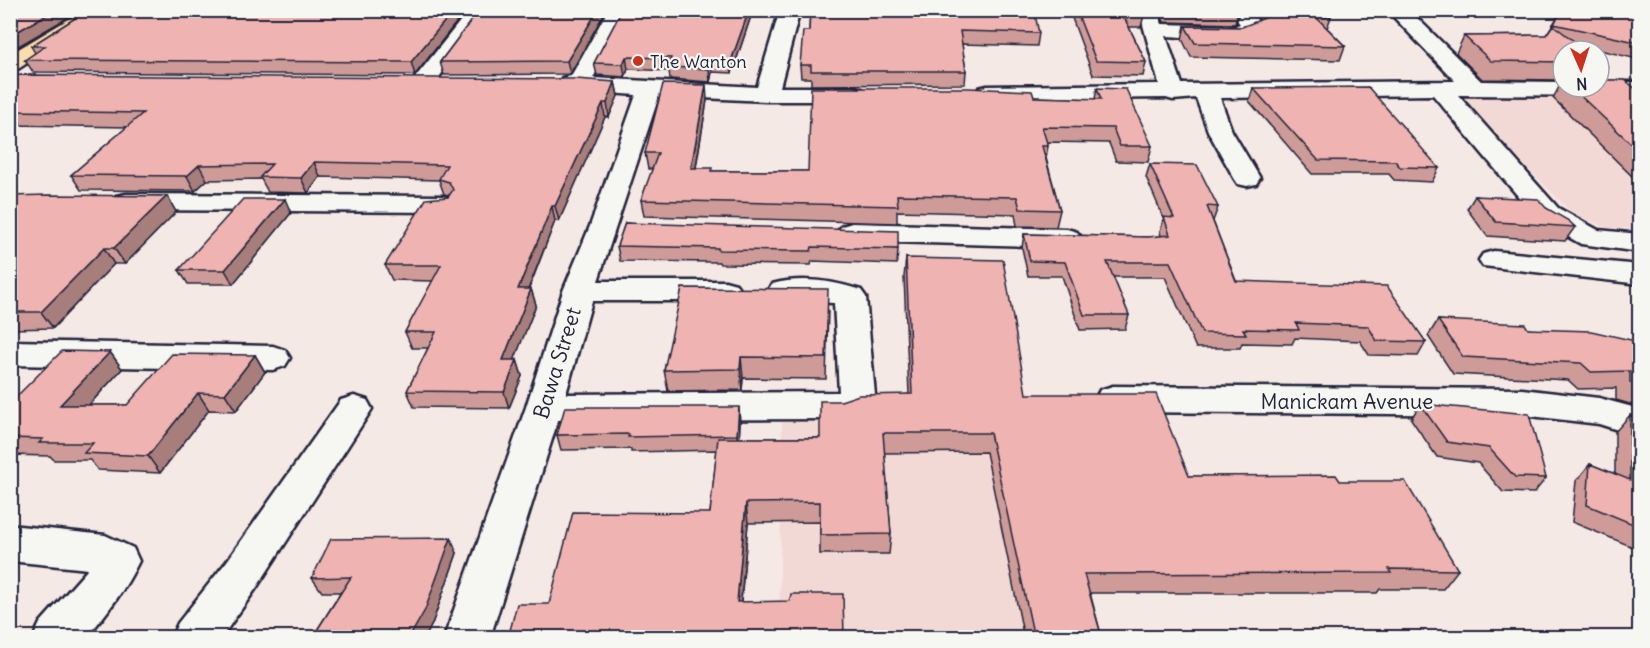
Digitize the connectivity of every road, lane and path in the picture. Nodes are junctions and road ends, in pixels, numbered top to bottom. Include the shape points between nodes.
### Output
1 (99, 10) edge
2 (480, 10) edge
3 (618, 10) edge
4 (790, 10) edge
5 (1239, 10) edge
6 (1397, 10) edge
7 (1150, 20) edge
8 (14, 75) edge
9 (545, 83) edge
10 (579, 83) junction
11 (398, 84) edge
12 (1475, 88) junction
13 (650, 89) junction
14 (1640, 89) edge
15 (1440, 90) junction
16 (1206, 92) junction
17 (874, 93) edge
18 (969, 93) edge
19 (1173, 93) junction
20 (766, 94) junction
21 (1247, 178) dead end
22 (94, 201) edge
23 (442, 204) edge
24 (820, 231) edge
25 (1096, 238) edge
26 (1640, 243) edge
27 (1494, 260) dead end
28 (1640, 275) edge
29 (579, 291) junction
30 (10, 353) edge
31 (66, 353) junction
32 (273, 358) dead end
33 (34, 385) edge
34 (1075, 398) edge
35 (544, 407) junction
36 (354, 409) dead end
37 (1640, 423) edge
38 (10, 543) edge
39 (56, 638) edge
40 (194, 638) edge
41 (467, 638) edge

1 - 8 main road
2 - 11 street via 433,84
3 - 10 street
4 - 20 street
5 - 7 street via 1250,29 1237,32
6 - 12 street
7 - 19 street
9 - 10 street
10 - 13 street
12 - 14 street
12 - 15 street
13 - 20 street
13 - 29 street, Bawa Street via 616,226
15 - 16 street
15 - 26 street via 1548,214 1592,238
16 - 19 street
16 - 21 street via 1220,130
17 - 20 street
18 - 19 street
22 - 23 street
24 - 25 street
27 - 28 street
29 - 35 street, Bawa Street
29 - 35 street via 844,293 852,304 857,395 840,405
30 - 31 street
31 - 32 street
31 - 33 street
34 - 37 street, Manickam Avenue via 1522,402 1599,411
35 - 41 street, Bawa Street
36 - 40 street
38 - 39 street via 105,553 118,561 100,589

